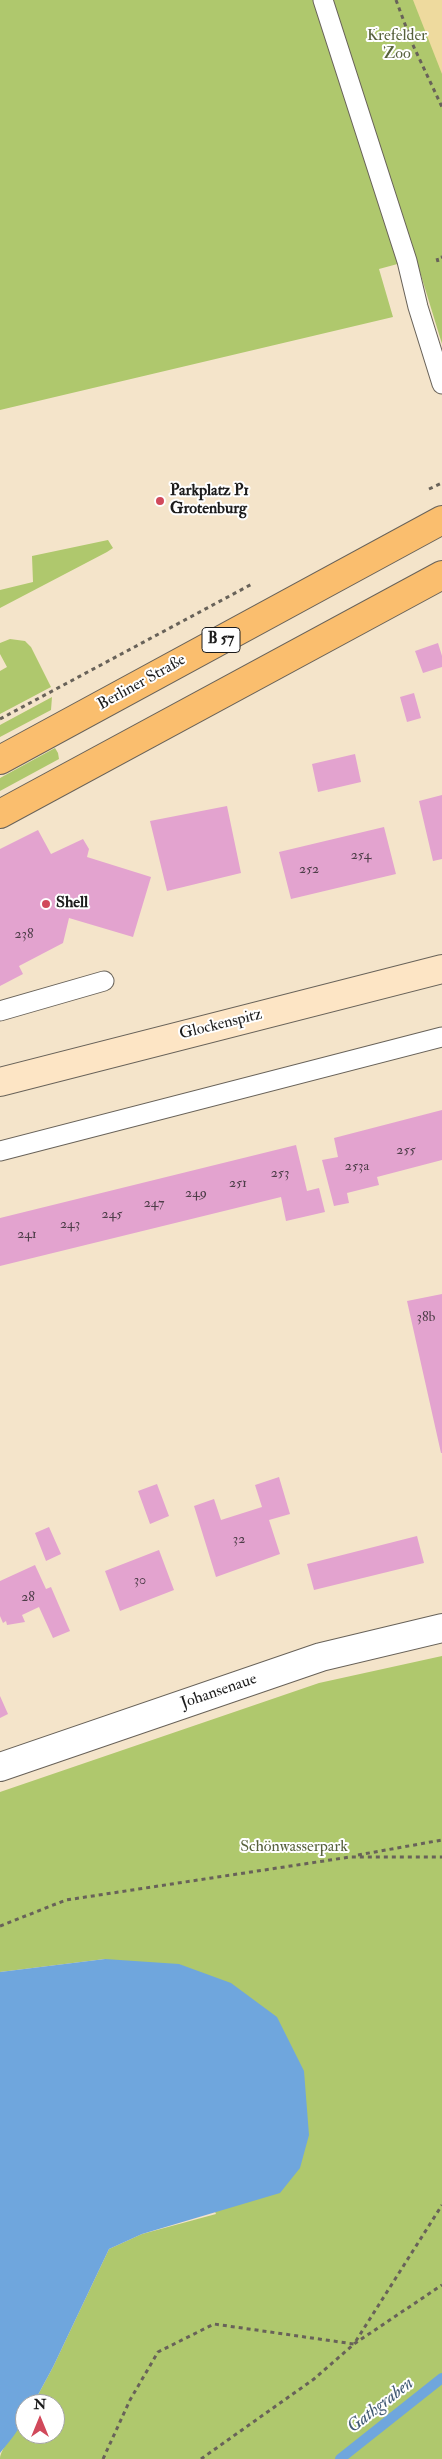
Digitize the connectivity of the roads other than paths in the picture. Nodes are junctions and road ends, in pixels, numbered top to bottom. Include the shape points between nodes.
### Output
1 (323, 0) edge
2 (442, 384) edge
3 (442, 520) edge
4 (442, 575) edge
5 (0, 760) edge
6 (0, 814) edge
7 (442, 969) edge
8 (104, 981) dead end
9 (0, 1011) edge
10 (442, 1037) edge
11 (0, 1082) edge
12 (0, 1151) edge
13 (442, 1628) edge
14 (0, 1768) edge

1 - 2 lane via 408,261 418,307
3 - 5 main road, Berliner Straße / B 57
4 - 6 main road
7 - 11 main road, Glockenspitz
8 - 9 lane
10 - 12 lane
13 - 14 street, Johansenaue via 321,1657

